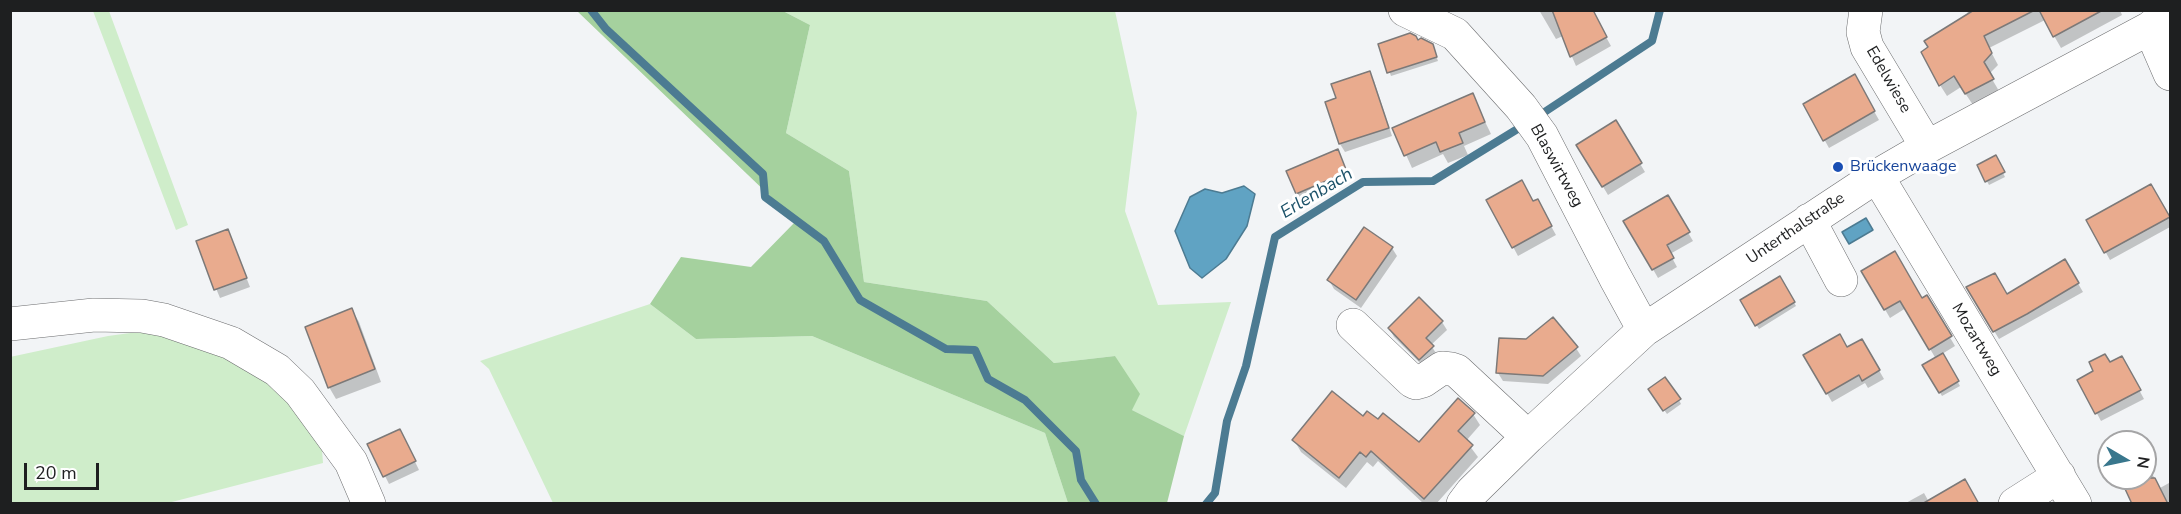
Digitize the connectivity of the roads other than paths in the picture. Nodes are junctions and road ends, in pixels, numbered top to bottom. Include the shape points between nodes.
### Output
1 (1405, 10) edge
2 (1866, 10) edge
3 (2160, 20) edge
4 (2170, 74) edge
5 (1927, 147) junction
6 (1877, 176) junction
7 (1809, 220) junction
8 (1840, 280) dead end
9 (10, 324) edge
10 (1353, 325) dead end
11 (1644, 330) junction
12 (1528, 437) junction
13 (2067, 490) edge
14 (369, 504) edge
15 (1463, 504) edge
16 (2015, 504) edge

1 - 11 street, Blaswirtweg via 1455,34 1521,107 1542,136
2 - 5 street, Edelwiese via 1863,32 1867,47
3 - 4 street
3 - 5 street, Unterthalstraße
5 - 6 street, Unterthalstraße
6 - 7 street, Unterthalstraße
6 - 13 street, Mozartweg
7 - 8 street
7 - 11 street, Unterthalstraße
9 - 14 street via 94,315 142,316 231,343 277,370 300,392 351,462
10 - 12 street via 1412,381 1423,381 1442,368 1457,371
11 - 12 street, Unterthalstraße
12 - 15 street, Unterthalstraße
13 - 16 street

